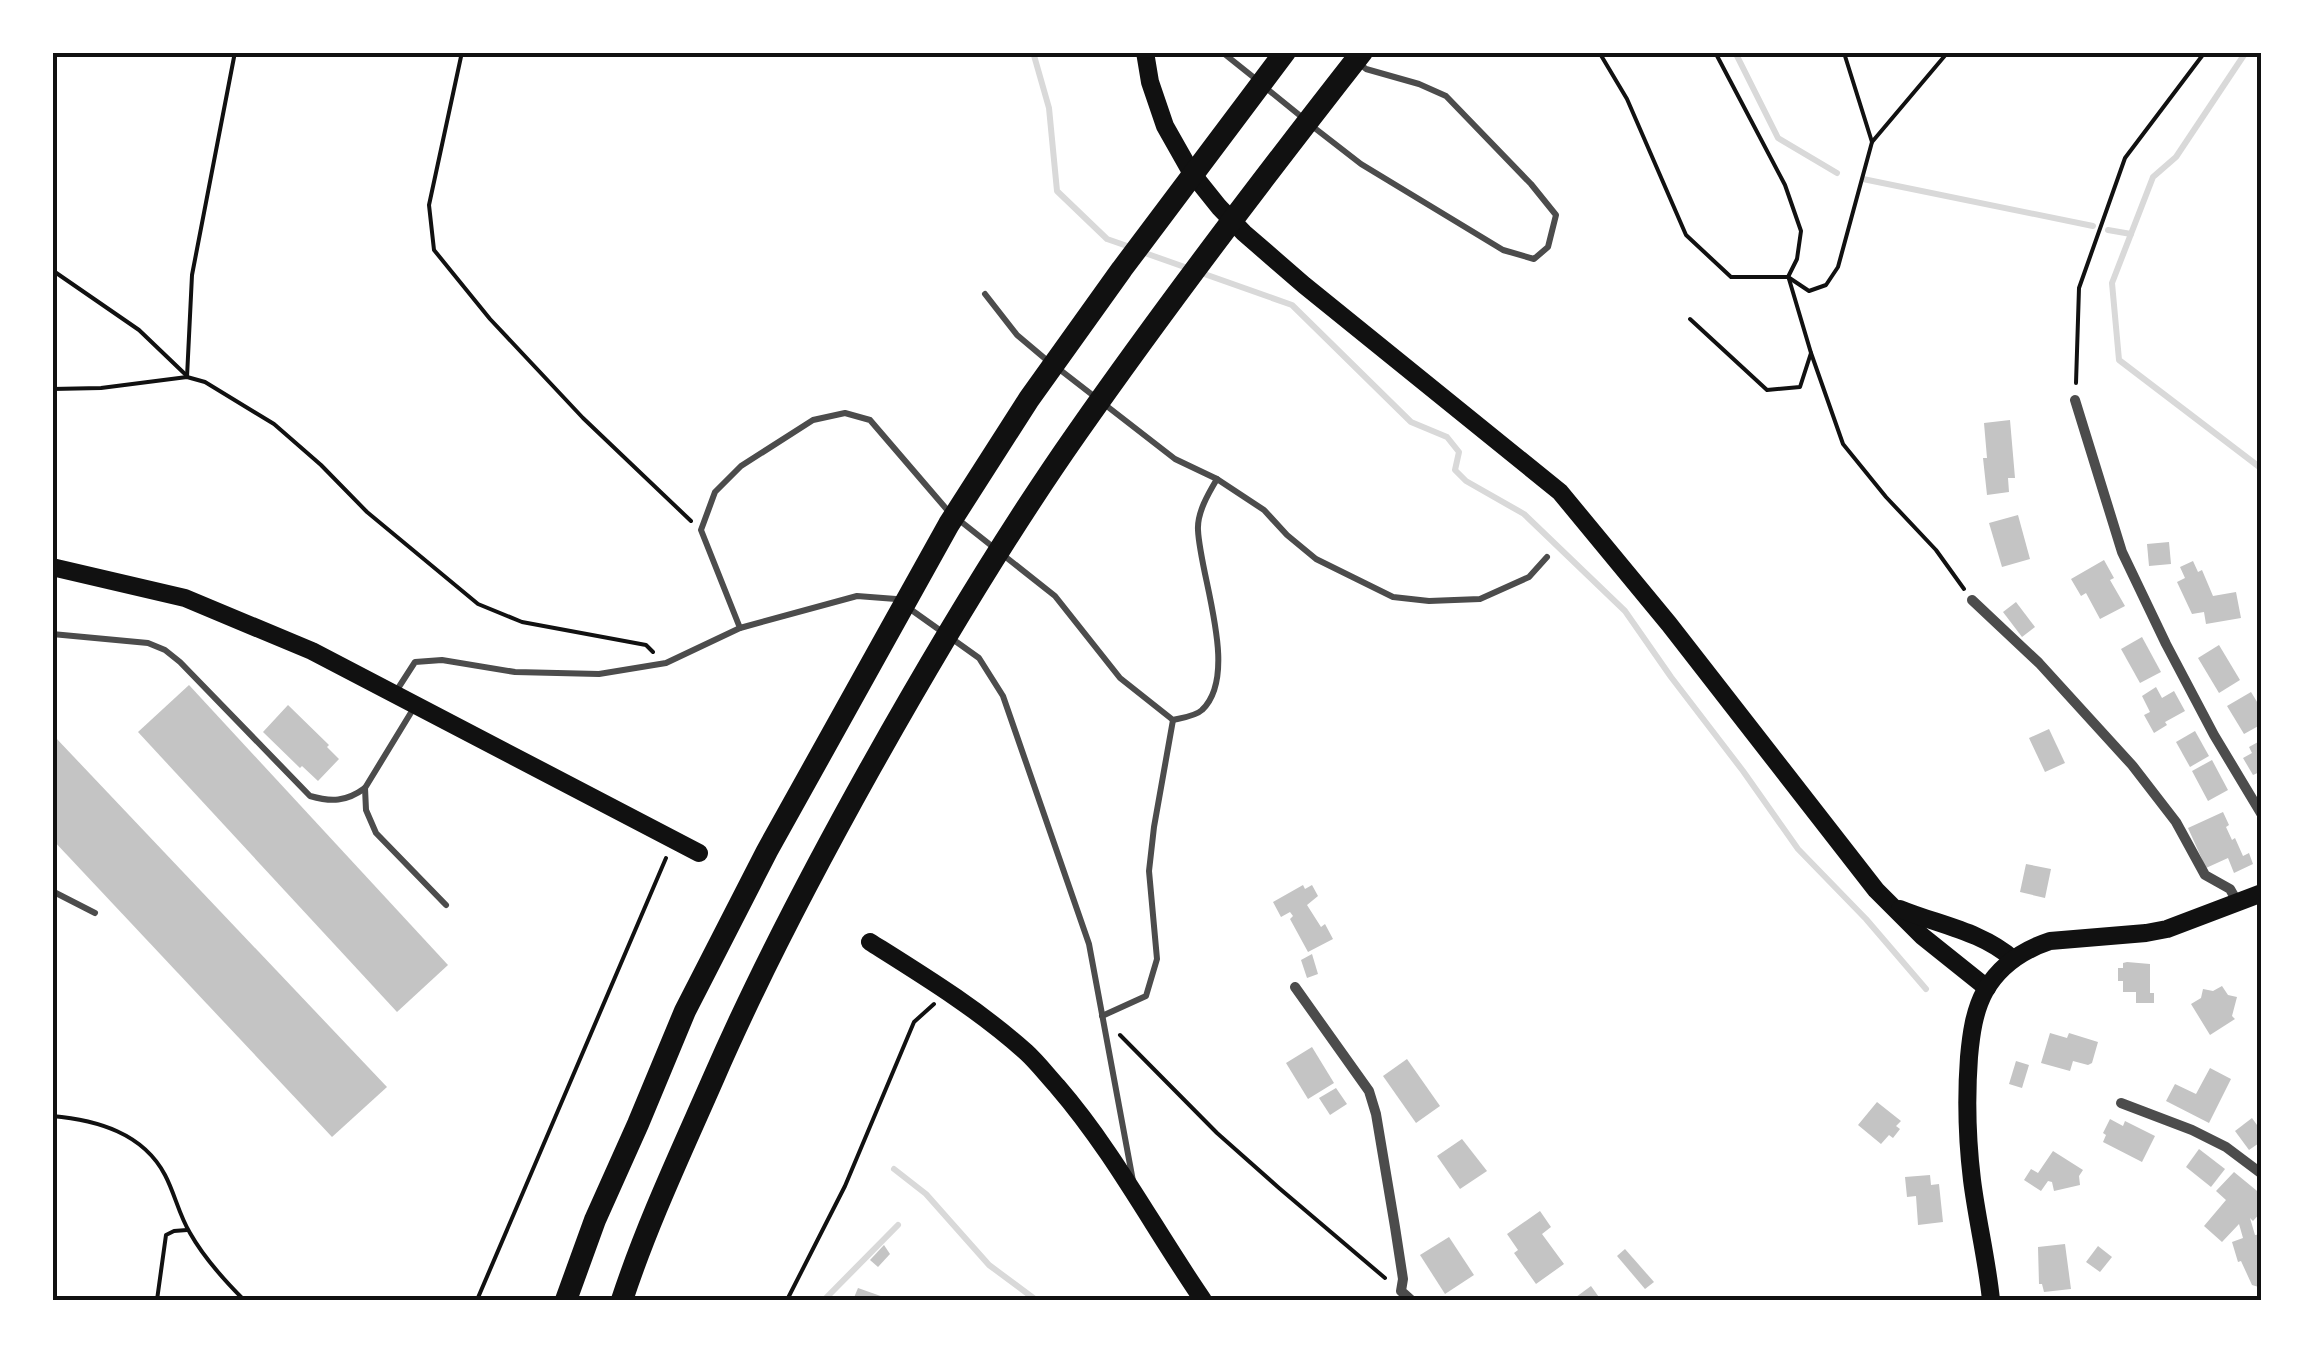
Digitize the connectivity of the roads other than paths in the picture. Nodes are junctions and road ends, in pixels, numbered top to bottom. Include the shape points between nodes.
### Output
1 (1145, 52) edge
2 (1222, 52) edge
3 (1285, 52) edge
4 (1346, 52) edge
5 (1362, 52) edge
6 (985, 294) dead end
7 (2075, 400) road end
8 (1216, 480) junction
9 (1547, 557) dead end
10 (52, 567) edge
11 (1972, 600) road end
12 (740, 628) junction
13 (52, 634) edge
14 (395, 694) junction
15 (416, 705) junction
16 (1174, 720) junction
17 (365, 788) junction
18 (2262, 816) edge
19 (699, 854) dead end
20 (52, 890) edge
21 (2262, 893) edge
22 (2238, 903) junction
23 (446, 906) dead end
24 (1894, 906) junction
25 (95, 913) dead end
26 (870, 942) dead end
27 (2013, 959) junction
28 (1295, 987) dead end
29 (1987, 988) junction
30 (1102, 1016) junction
31 (2120, 1103) dead end
32 (2262, 1174) edge
33 (1136, 1192) junction
34 (566, 1300) edge
35 (622, 1300) edge
36 (1204, 1300) edge
37 (1411, 1300) edge
38 (1991, 1300) edge

1 - 24 main road via 1165,126 1219,208 1560,492
2 - 4 lane via 1340,150 1503,250 1534,259 1548,247 1556,215 1446,96 1366,68
3 - 34 highway via 1028,399 948,524 686,1011
5 - 35 highway via 1076,435 914,690 800,894 734,1031
6 - 8 lane via 1017,335 1052,364 1175,459
7 - 18 street via 2122,552
8 - 9 lane via 1264,510 1316,559 1393,597 1480,598 1529,577
8 - 16 lane via 1198,526 1218,676 1200,712
10 - 14 main road via 184,598
11 - 22 street via 2132,766 2176,822 2205,875 2230,889
12 - 14 lane via 666,663 599,674 415,662
12 - 16 lane via 701,530 716,492 741,466 813,420 844,412 870,420 942,507 1055,596 1120,678
12 - 30 lane via 856,596 896,599 979,658 1003,696 1088,944
13 - 17 lane via 148,642 165,650 310,796 339,800
14 - 15 main road
15 - 17 lane
15 - 19 main road
16 - 30 lane via 1149,871 1157,960 1146,996
17 - 23 lane via 376,834
20 - 25 lane
21 - 22 main road
22 - 27 main road via 2167,928 2050,941
24 - 27 main road via 1979,936
24 - 29 main road
26 - 33 main road via 948,991 1028,1054 1080,1112
27 - 29 main road
28 - 37 street via 1369,1091 1400,1291
29 - 38 main road via 1974,1020 1967,1104
30 - 33 lane
31 - 32 street via 2226,1146
33 - 36 main road

